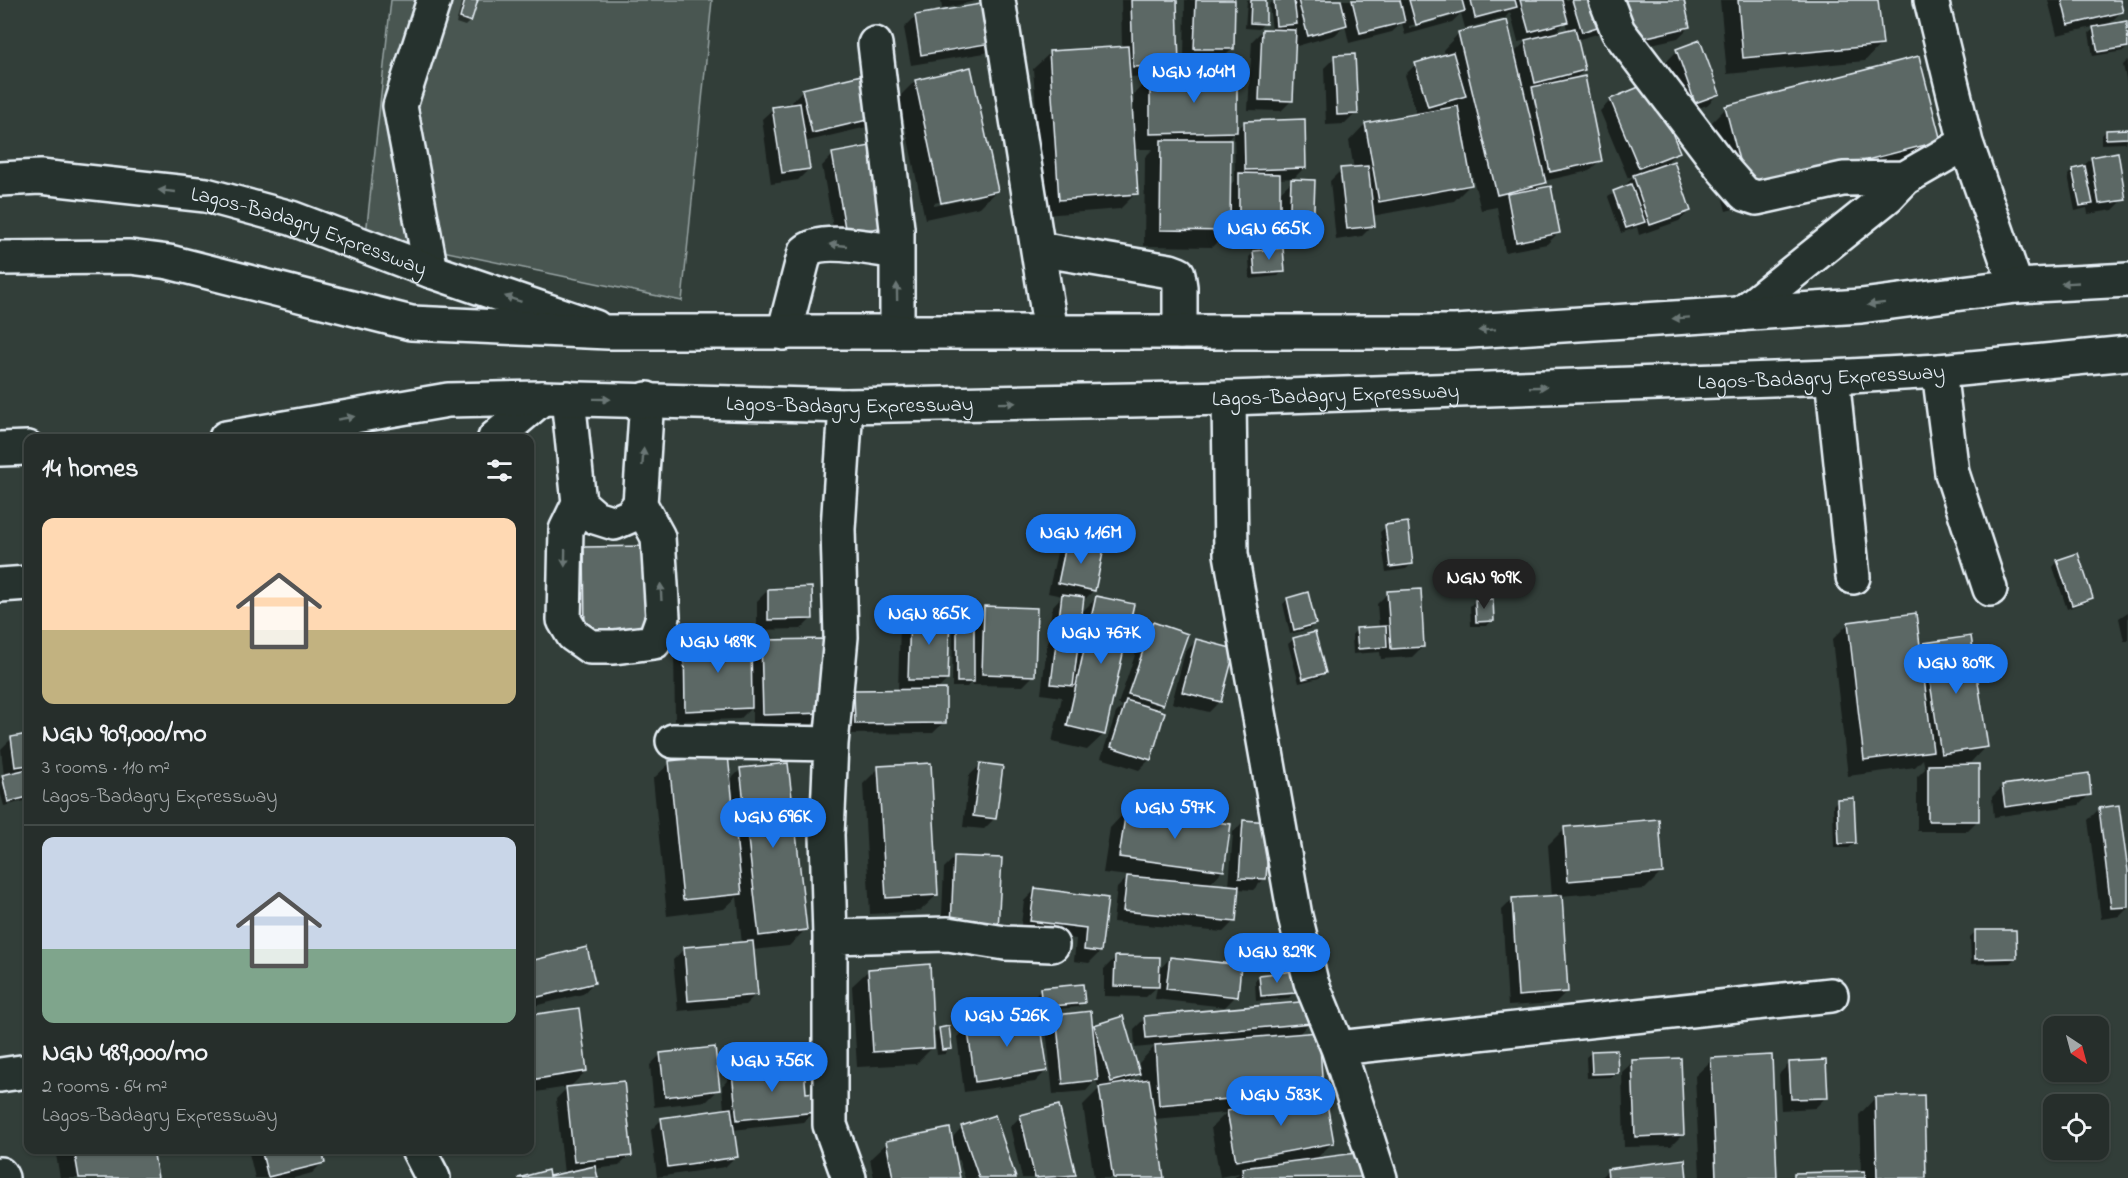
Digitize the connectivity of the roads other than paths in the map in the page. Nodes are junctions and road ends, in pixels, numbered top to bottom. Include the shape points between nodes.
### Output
1 (434, 0) edge
2 (998, 0) edge
3 (1606, 0) edge
4 (1930, 0) edge
5 (875, 44) dead end
6 (1966, 143) junction
7 (1905, 178) junction
8 (0, 179) edge
9 (1038, 249) junction
10 (896, 252) junction
11 (0, 258) edge
12 (431, 271) junction
13 (2128, 280) edge
14 (2016, 286) junction
15 (1742, 314) junction
16 (608, 332) junction
17 (897, 332) junction
18 (1052, 332) junction
19 (1180, 332) junction
20 (784, 333) junction
21 (2128, 353) edge
22 (1939, 371) junction
23 (1832, 377) junction
24 (555, 398) junction
25 (1229, 398) junction
26 (647, 399) junction
27 (846, 406) junction
28 (249, 434) edge
29 (501, 434) edge
30 (24, 448) edge
31 (0, 449) edge
32 (579, 502) junction
33 (640, 504) junction
34 (1853, 577) dead end
35 (24, 583) edge
36 (0, 585) edge
37 (1990, 589) dead end
38 (673, 741) dead end
39 (831, 744) junction
40 (830, 937) junction
41 (1052, 945) dead end
42 (1831, 995) dead end
43 (1338, 1048) junction
44 (24, 1072) edge
45 (0, 1075) edge
46 (421, 1154) edge
47 (433, 1178) edge
48 (849, 1178) edge
49 (1380, 1178) edge

1 - 12 main road via 400,106
2 - 9 main road
3 - 7 main road via 1618,31 1745,194 1757,198 1843,179
4 - 6 main road
5 - 10 main road
6 - 7 main road
6 - 14 main road
7 - 15 main road
12 -> 8 main road, Lagos-Badagry Expressway via 291,218 206,195 40,177
9 - 18 main road
9 - 19 main road via 1178,274
17 -> 10 main road
10 -> 20 main road via 829,244 812,246 805,252
11 - 16 main road, Lagos-Badagry Expressway via 130,258 169,262 411,323
16 -> 12 main road, Lagos-Badagry Expressway
13 -> 14 main road, Lagos-Badagry Expressway
14 -> 15 main road, Lagos-Badagry Expressway via 1861,306
15 -> 19 main road, Lagos-Badagry Expressway via 1455,332
16 - 20 main road, Lagos-Badagry Expressway
17 - 18 main road, Lagos-Badagry Expressway
17 - 20 main road, Lagos-Badagry Expressway
18 - 19 main road, Lagos-Badagry Expressway
21 - 22 main road, Lagos-Badagry Expressway
22 - 23 main road, Lagos-Badagry Expressway
22 - 37 main road via 1952,473
25 -> 23 main road, Lagos-Badagry Expressway
23 - 34 main road
24 -> 26 main road, Lagos-Badagry Expressway
28 -> 24 main road, Lagos-Badagry Expressway via 448,400
24 - 29 main road
24 - 32 main road
27 -> 25 main road, Lagos-Badagry Expressway
25 - 43 main road via 1231,554 1295,916 1311,982
26 - 27 main road, Lagos-Badagry Expressway
33 -> 26 main road
27 - 39 main road via 838,529 840,637
30 - 31 main road
32 - 33 main road via 595,517 614,523 630,516
32 -> 33 main road via 566,530 564,620 573,635 590,647 654,642 663,618 658,537
35 - 36 main road
38 - 39 main road
39 - 40 main road via 827,835
40 - 41 main road via 948,934
40 - 48 main road via 830,1125
42 - 43 main road
43 - 49 main road
44 - 45 main road
46 - 47 main road

